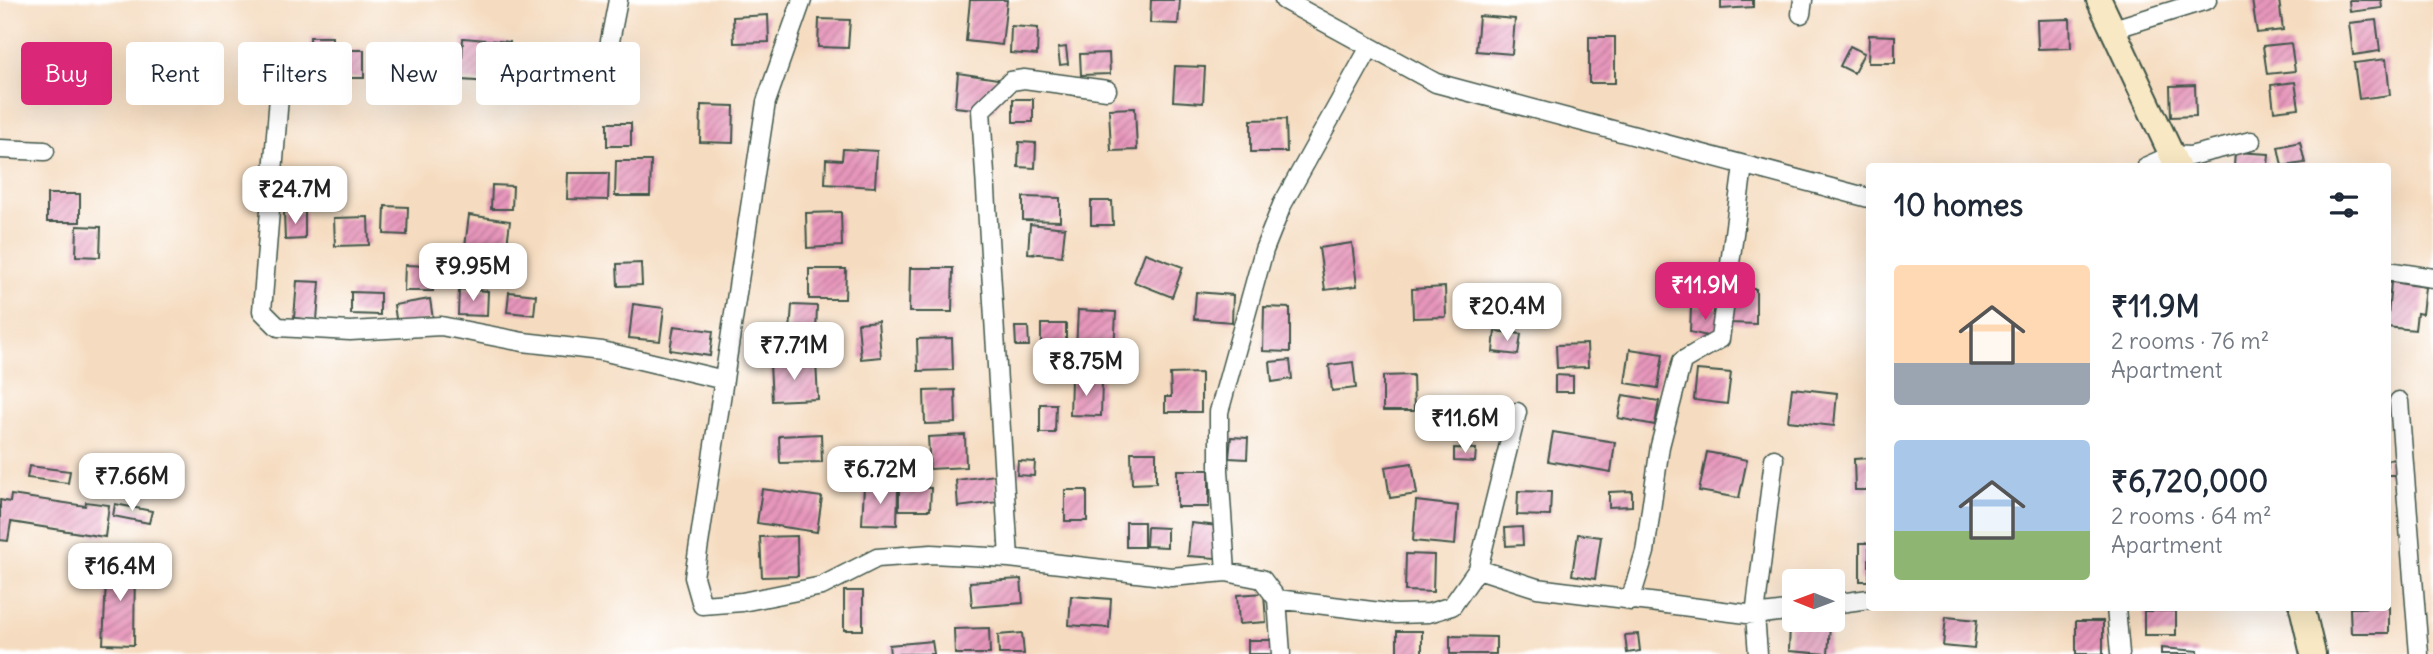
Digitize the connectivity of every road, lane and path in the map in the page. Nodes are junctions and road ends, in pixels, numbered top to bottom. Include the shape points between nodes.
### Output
1 (618, 0) edge
2 (802, 0) edge
3 (1284, 0) edge
4 (2099, 0) edge
5 (2207, 0) edge
6 (2110, 30) junction
7 (610, 42) edge
8 (1370, 47) junction
9 (1107, 90) dead end
10 (278, 105) edge
11 (2251, 141) dead end
12 (0, 149) edge
13 (45, 152) dead end
14 (2174, 160) edge
15 (1743, 166) junction
16 (1866, 197) edge
17 (2391, 272) edge
18 (2433, 278) edge
19 (724, 380) junction
20 (2399, 401) dead end
21 (1517, 412) dead end
22 (1774, 459) dead end
23 (1009, 558) junction
24 (1478, 569) junction
25 (1226, 572) junction
26 (1277, 599) junction
27 (1866, 599) edge
28 (1630, 601) junction
29 (1845, 602) edge
30 (2116, 611) edge
31 (2303, 611) edge
32 (1782, 612) edge
33 (1755, 615) junction
34 (1281, 654) edge
35 (1758, 654) edge
36 (2120, 654) edge
37 (2313, 654) edge
38 (2419, 654) edge

1 - 7 street
2 - 19 street via 766,102
3 - 8 street
4 - 6 main road
5 - 6 street
6 - 14 main road
8 - 15 street via 1436,83
8 - 25 street via 1282,205 1264,250 1219,412
9 - 23 street via 1011,81 982,110
10 - 19 street via 262,311 278,327 350,331 441,326 602,351
11 - 14 street
12 - 13 street
15 - 16 street
15 - 28 street via 1720,339 1682,361 1660,446 1645,552
17 - 18 street
19 - 23 street via 694,577 702,605 822,586 877,558 931,554
20 - 38 street
21 - 24 street
22 - 33 street
23 - 25 street via 1171,577
24 - 26 street via 1451,606 1429,613 1396,614
24 - 28 street via 1537,588
25 - 26 street via 1262,579
26 - 34 street
27 - 29 street
28 - 33 street
30 - 36 street
31 - 37 main road
32 - 33 street
33 - 35 street

